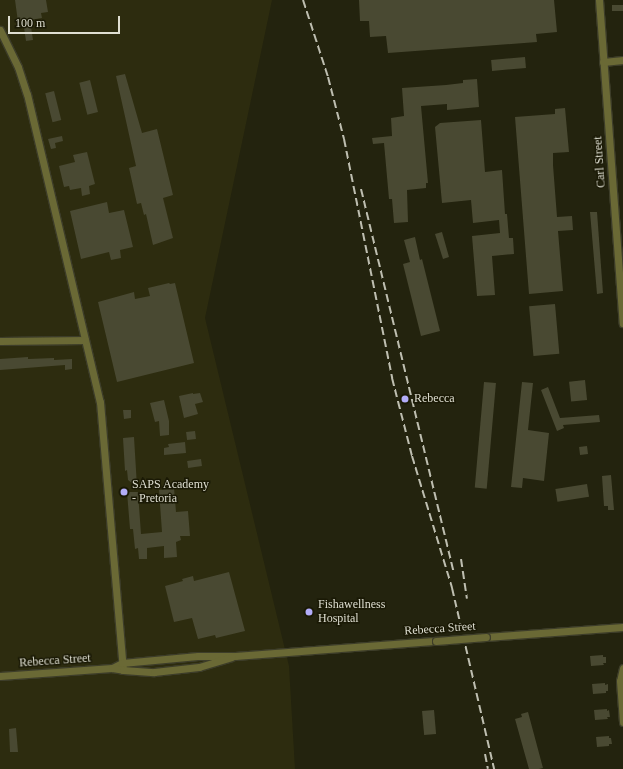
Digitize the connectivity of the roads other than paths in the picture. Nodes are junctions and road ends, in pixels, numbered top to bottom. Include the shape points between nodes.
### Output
1 (599, 0) edge
2 (0, 30) edge
3 (623, 60) edge
4 (603, 62) junction
5 (623, 323) edge
6 (85, 340) junction
7 (0, 341) edge
8 (623, 626) edge
9 (236, 656) junction
10 (122, 667) junction
11 (623, 668) edge
12 (0, 676) edge
13 (623, 722) edge

1 - 4 street, Carl Street
2 - 6 street via 18,67 27,94
3 - 4 street
4 - 5 street, Carl Street
6 - 7 street
6 - 10 street via 100,406
8 - 9 street, Rebecca Street, bridge
9 - 10 street, Rebecca Street via 198,656
9 - 10 street, Rebecca Street via 182,670 154,672
10 - 12 street, Rebecca Street
11 - 13 street via 620,686

